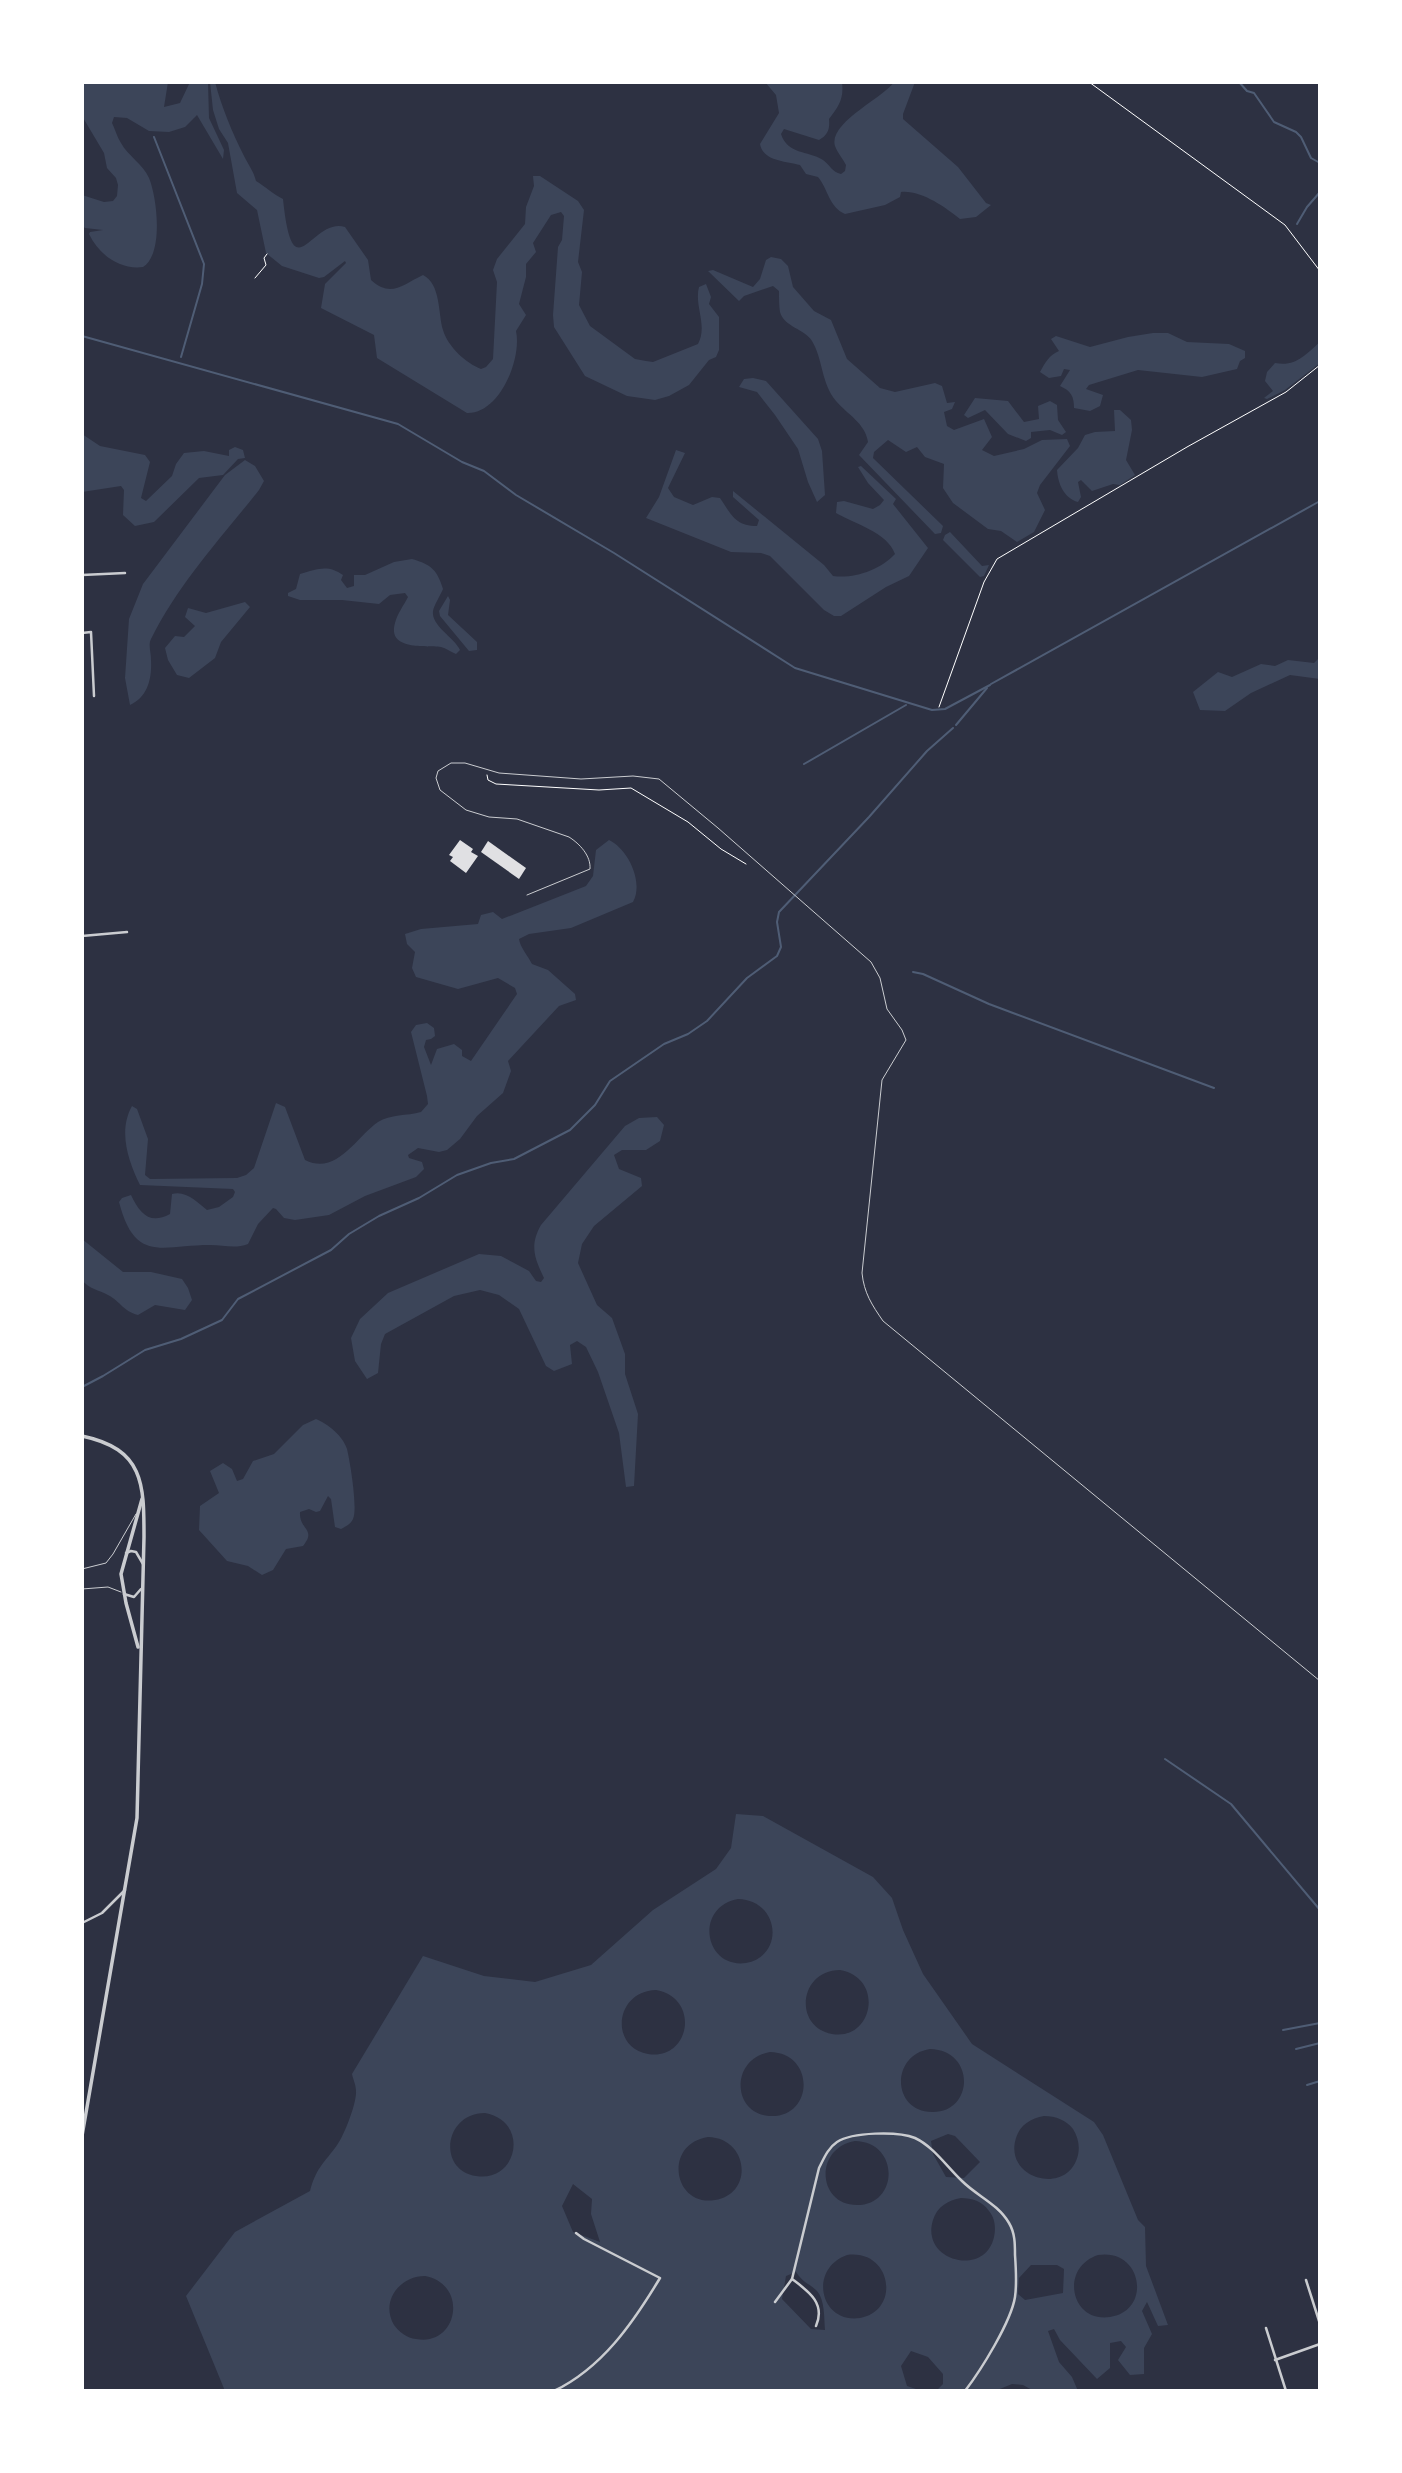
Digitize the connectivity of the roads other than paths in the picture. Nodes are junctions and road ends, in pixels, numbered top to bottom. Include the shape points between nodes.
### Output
1 (125, 573) dead end
2 (82, 575) edge
3 (82, 633) edge
4 (94, 696) dead end
5 (527, 895) dead end
6 (127, 932) dead end
7 (82, 936) edge
8 (82, 1436) edge
9 (143, 1493) junction
10 (138, 1510) junction
11 (125, 1554) junction
12 (143, 1564) junction
13 (82, 1569) edge
14 (82, 1589) edge
15 (142, 1589) junction
16 (124, 1594) junction
17 (140, 1660) junction
18 (1320, 1681) edge
19 (125, 1890) junction
20 (82, 1923) edge
21 (82, 2136) edge
22 (576, 2233) dead end
23 (792, 2278) junction
24 (1306, 2280) dead end
25 (775, 2302) dead end
26 (1320, 2324) edge
27 (816, 2326) dead end
28 (1266, 2328) dead end
29 (1320, 2344) edge
30 (1275, 2360) junction
31 (554, 2391) edge
32 (965, 2391) edge
33 (1286, 2391) edge

1 - 2 street
3 - 4 street via 91,632
5 - 18 lane via 590,869 591,863 569,837 466,810 440,790 438,771 465,762 499,773 659,779 871,962 887,1009 906,1040 882,1080 877,1110 862,1273 871,1304 883,1321
6 - 7 street
8 - 9 street via 107,1443 126,1458
9 - 10 street
9 - 12 street
10 - 11 street
10 - 13 lane via 106,1563
11 - 12 street via 134,1551
11 - 16 street via 121,1571
12 - 15 street
14 - 16 lane via 110,1587
15 - 16 street via 134,1597
15 - 17 street
16 - 17 street
17 - 19 street via 138,1809
19 - 20 street via 102,1913
19 - 21 street
22 - 31 street via 660,2278 635,2318 594,2364
23 - 25 street
23 - 27 street via 813,2296 820,2312
23 - 32 street via 827,2151 846,2138 896,2132 922,2143 1002,2213 1015,2239 1011,2311
24 - 26 street
28 - 30 street
29 - 30 street
30 - 33 street

